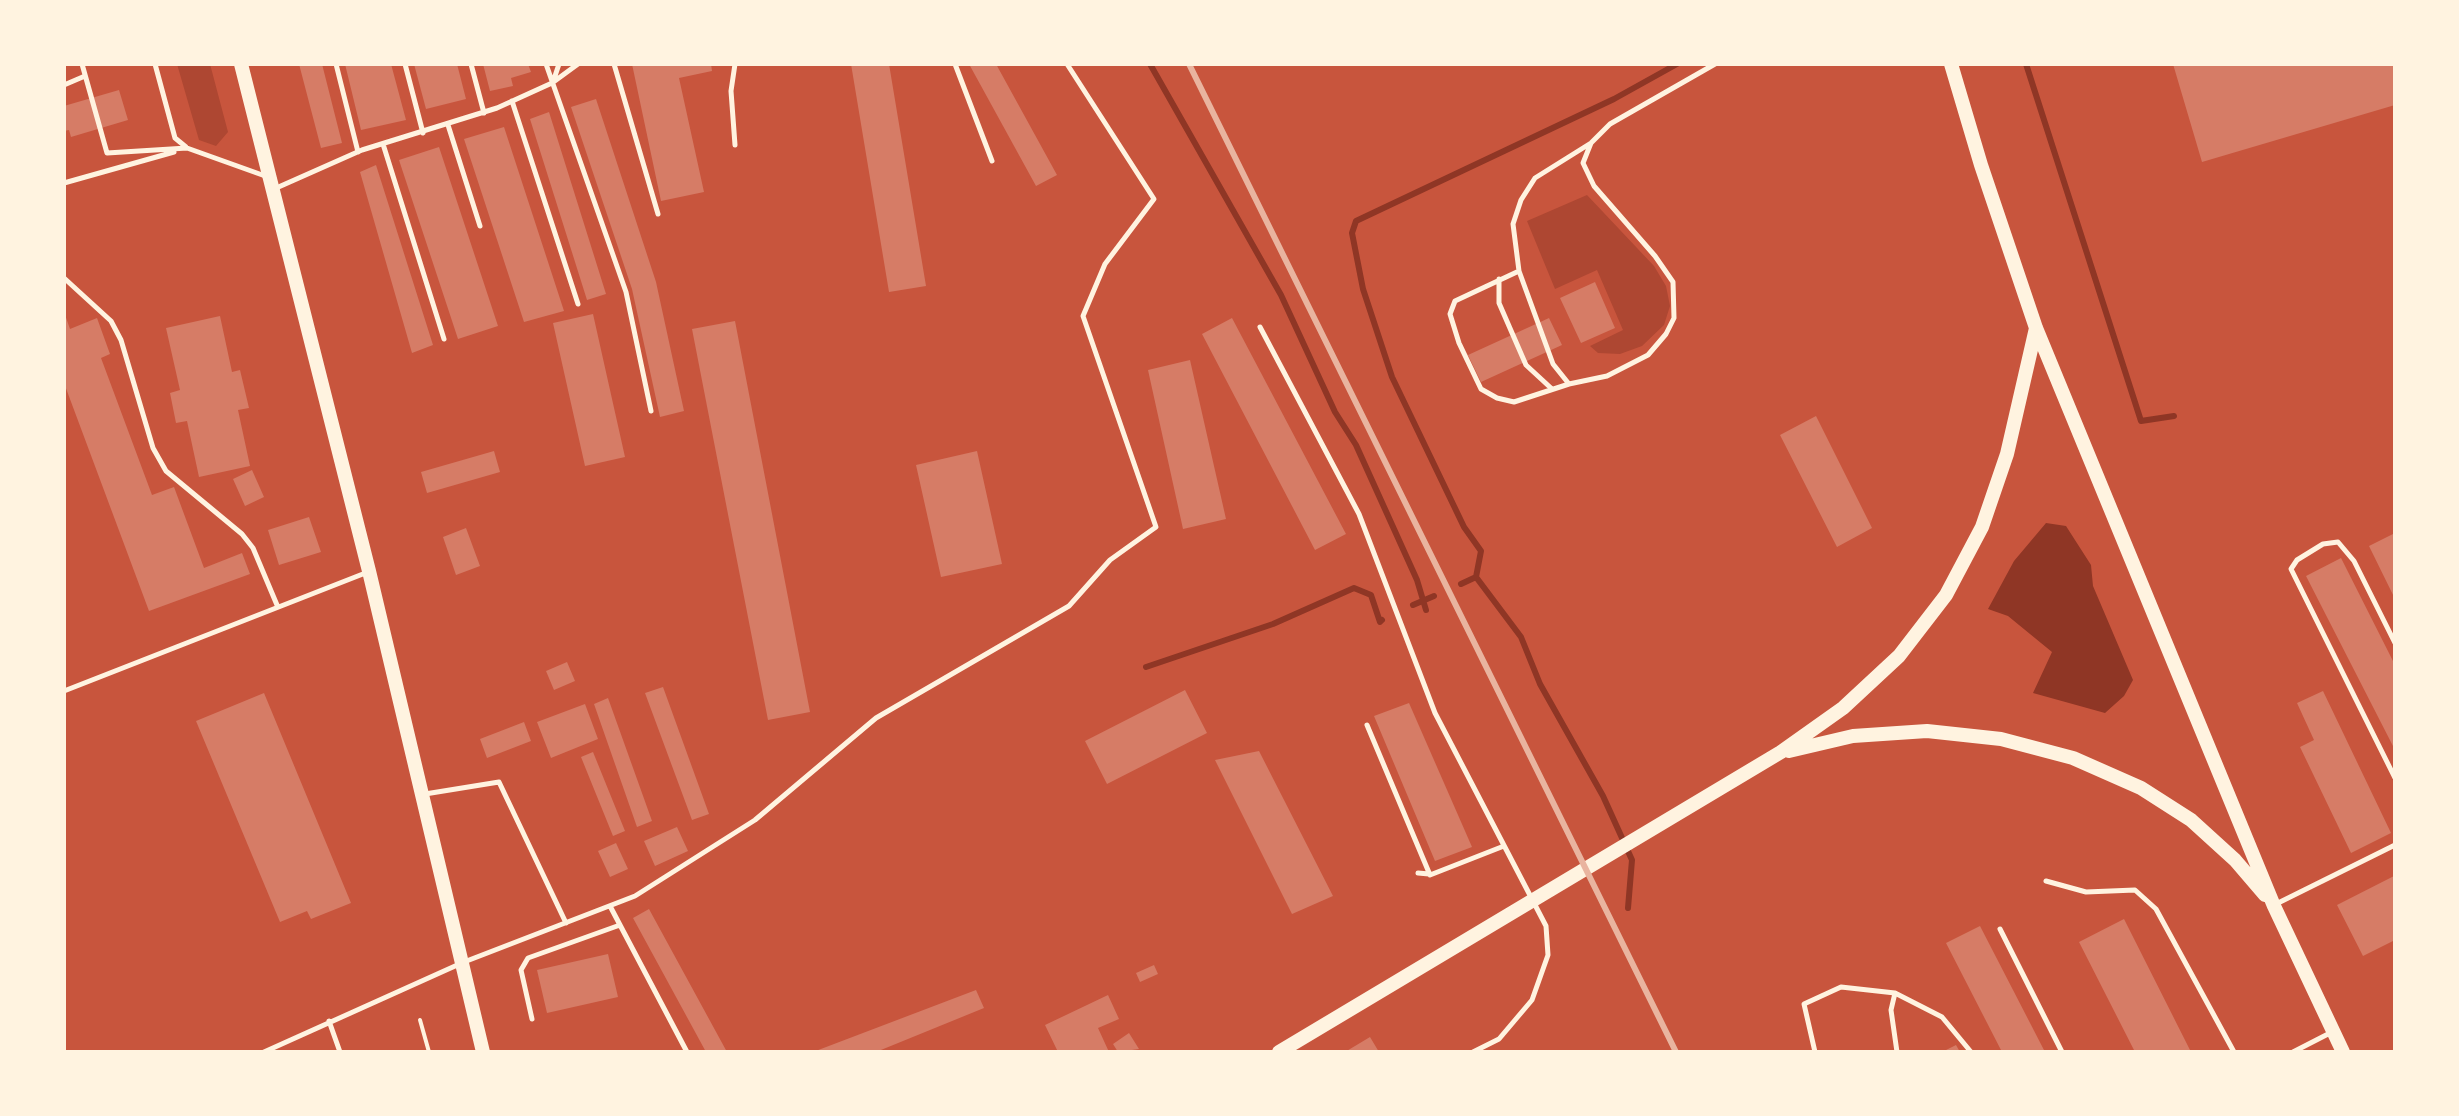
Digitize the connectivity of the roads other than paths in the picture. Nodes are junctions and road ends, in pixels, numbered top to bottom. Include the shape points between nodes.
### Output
1 (82, 64) edge
2 (155, 64) edge
3 (241, 64) edge
4 (336, 64) edge
5 (405, 64) edge
6 (471, 64) edge
7 (546, 64) edge
8 (559, 64) edge
9 (578, 64) edge
10 (614, 64) edge
11 (735, 64) edge
12 (955, 64) edge
13 (1067, 64) edge
14 (1715, 64) edge
15 (1951, 64) edge
16 (85, 76) junction
17 (552, 83) junction
18 (64, 85) edge
19 (512, 101) junction
20 (484, 113) junction
21 (448, 125) junction
22 (423, 133) junction
23 (1591, 143) junction
24 (383, 144) junction
25 (735, 145) dead end
26 (187, 148) junction
27 (358, 152) junction
28 (992, 161) dead end
29 (64, 183) edge
30 (271, 183) junction
31 (658, 214) dead end
32 (480, 226) dead end
33 (1519, 271) junction
34 (64, 278) edge
35 (1499, 279) junction
36 (578, 304) dead end
37 (1260, 327) dead end
38 (2036, 328) junction
39 (444, 339) dead end
40 (1569, 384) junction
41 (1552, 389) junction
42 (651, 411) dead end
43 (369, 571) junction
44 (277, 605) junction
45 (2395, 643) edge
46 (64, 691) edge
47 (1367, 725) dead end
48 (1781, 752) junction
49 (2395, 778) edge
50 (422, 795) junction
51 (2395, 845) edge
52 (1504, 846) junction
53 (1418, 873) dead end
54 (1430, 875) junction
55 (2046, 881) dead end
56 (610, 906) junction
57 (2274, 906) junction
58 (566, 923) junction
59 (620, 925) junction
60 (2000, 929) dead end
61 (464, 962) junction
62 (1895, 993) junction
63 (532, 1019) dead end
64 (329, 1021) junction
65 (2333, 1032) junction
66 (264, 1052) edge
67 (340, 1052) edge
68 (483, 1052) edge
69 (687, 1052) edge
70 (1279, 1052) edge
71 (1473, 1052) edge
72 (1815, 1052) edge
73 (1897, 1052) edge
74 (1971, 1052) edge
75 (2062, 1052) edge
76 (2234, 1052) edge
77 (2293, 1052) edge
78 (2343, 1052) edge

1 - 16 lane
2 - 26 lane via 175,138
3 - 30 main road
4 - 27 lane
5 - 22 lane
6 - 20 lane
7 - 17 lane
8 - 17 lane
9 - 17 lane
10 - 31 lane
11 - 25 lane
12 - 28 lane
13 - 56 lane via 1154,199 1105,264 1083,316 1156,527 1110,560 1069,606 876,718 755,820 635,896
14 - 23 lane via 1610,124
15 - 38 main road
16 - 18 lane
16 - 26 lane via 107,153
17 - 19 lane
17 - 42 lane via 626,292
19 - 20 lane
19 - 36 lane
20 - 21 lane
21 - 22 lane
21 - 32 lane
22 - 24 lane
23 - 33 lane via 1535,178 1521,200 1513,224
23 - 40 lane via 1583,163 1594,186 1673,282 1674,318 1648,355 1607,376
24 - 27 lane
24 - 39 lane
26 - 29 lane
26 - 30 lane
27 - 30 lane
30 - 43 main road
33 - 35 lane
33 - 40 lane via 1553,364
34 - 44 lane via 111,321 153,448 166,471 242,534
35 - 41 lane via 1499,303 1526,365
35 - 41 lane via 1455,301 1450,314 1481,389 1514,402
37 - 52 lane via 1359,514 1435,713
38 - 48 main road via 2007,454 1982,527 1946,595 1888,666 1843,708
38 - 57 main road
40 - 41 lane
43 - 44 lane
43 - 50 main road
44 - 46 lane
45 - 49 lane via 2354,561 2338,542 2323,544 2297,560 2291,569
47 - 54 lane
48 - 57 main road via 1853,736 1927,731 2001,739 2073,758 2141,788 2191,820
48 - 70 main road
50 - 58 lane via 499,782
50 - 61 main road
51 - 57 lane
52 - 54 lane
52 - 71 lane via 1546,926 1548,955 1532,1000 1499,1039
53 - 54 lane
55 - 76 lane via 2086,892 2135,890 2156,909
56 - 58 lane
56 - 59 lane
57 - 65 main road
58 - 61 lane
59 - 63 lane via 528,958 521,970
59 - 69 lane
60 - 75 lane
61 - 64 lane
61 - 68 main road
62 - 72 lane via 1841,987 1804,1004
62 - 73 lane via 1891,1010
62 - 74 lane via 1942,1017
64 - 66 lane
64 - 67 lane
65 - 77 lane
65 - 78 main road

